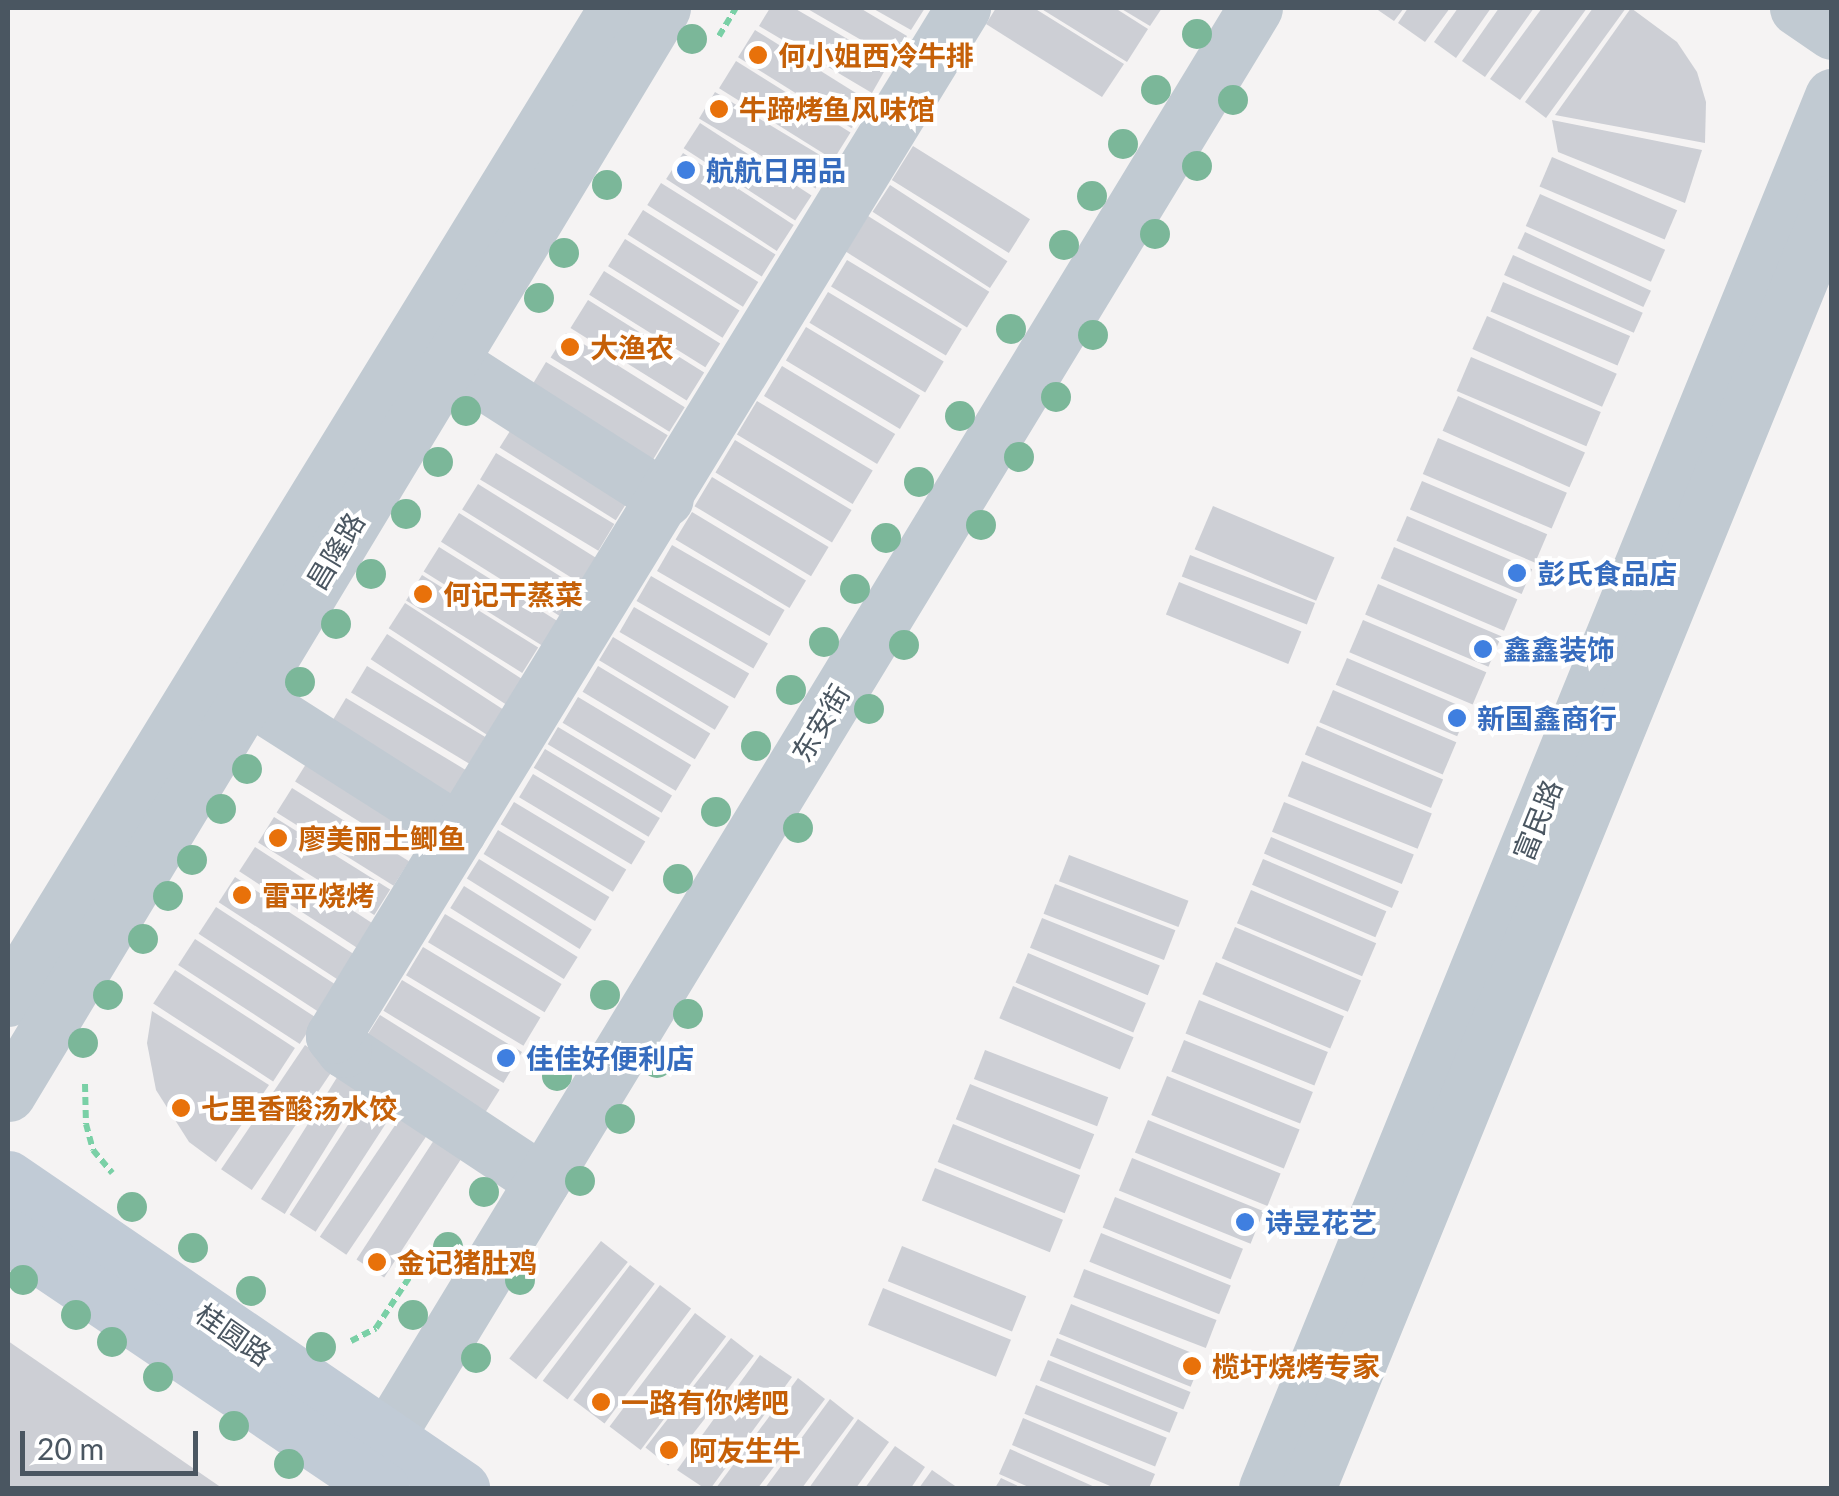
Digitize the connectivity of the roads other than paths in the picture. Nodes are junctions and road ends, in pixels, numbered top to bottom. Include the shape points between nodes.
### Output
1 (616, 8) edge
2 (663, 8) edge
3 (963, 8) edge
4 (1255, 8) edge
5 (1796, 8) edge
6 (1832, 32) edge
7 (1832, 96) edge
8 (1832, 202) edge
9 (450, 361) junction
10 (666, 499) junction
11 (247, 696) junction
12 (459, 831) junction
13 (8, 999) edge
14 (8, 1094) edge
15 (8, 1178) edge
16 (542, 1181) junction
17 (8, 1236) edge
18 (384, 1463) edge
19 (462, 1488) edge
20 (1266, 1488) edge
21 (1308, 1488) edge

1 - 13 street, 昌隆路
2 - 9 street, 昌隆路
3 - 10 street
4 - 16 street, 东安街
5 - 6 street
7 - 20 street, 富民路
8 - 21 street, 富民路
9 - 10 street
9 - 11 street, 昌隆路
10 - 12 street
11 - 12 street
11 - 14 street, 昌隆路
12 - 16 street via 334,1036 344,1050
15 - 18 main road, 桂圆路
16 - 18 street, 东安街
17 - 18 main road, 桂圆路
18 - 19 main road, 桂圆路

